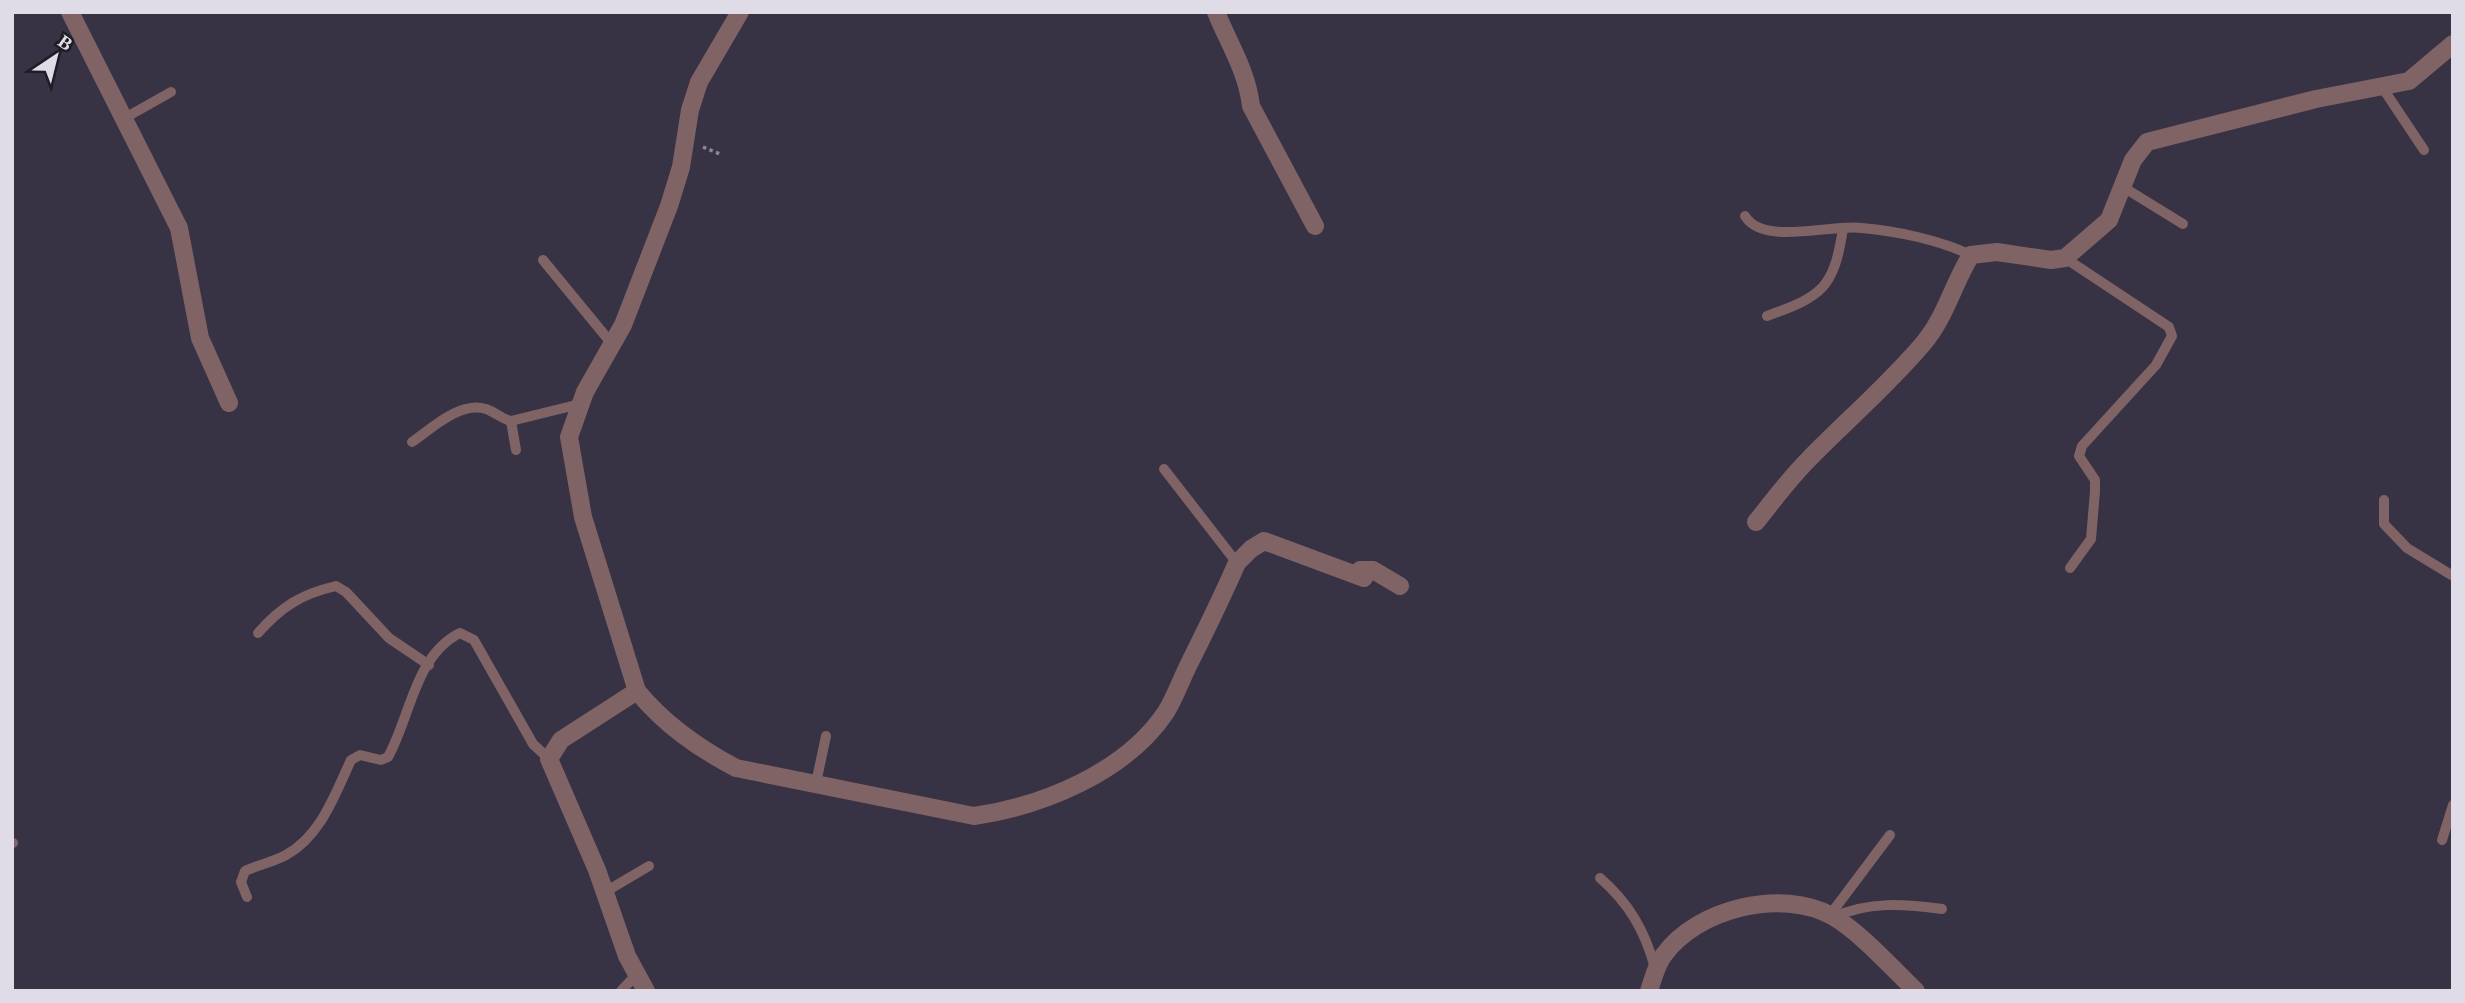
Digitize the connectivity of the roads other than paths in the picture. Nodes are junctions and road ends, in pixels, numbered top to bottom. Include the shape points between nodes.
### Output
1 (70, 12) edge
2 (740, 12) edge
3 (1216, 12) edge
4 (2453, 44) edge
5 (2382, 87) junction
6 (171, 92) dead end
7 (123, 119) junction
8 (2424, 149) dead end
9 (2123, 187) junction
10 (1745, 216) dead end
11 (2183, 224) dead end
12 (1315, 226) dead end
13 (1843, 228) junction
14 (1971, 256) junction
15 (2065, 258) junction
16 (543, 260) dead end
17 (1767, 316) dead end
18 (612, 344) junction
19 (229, 403) dead end
20 (580, 404) junction
21 (511, 421) junction
22 (412, 442) dead end
23 (516, 450) dead end
24 (1164, 469) dead end
25 (2384, 500) dead end
26 (1756, 522) dead end
27 (1237, 563) junction
28 (2070, 568) dead end
29 (2453, 576) edge
30 (1400, 586) dead end
31 (258, 633) dead end
32 (429, 665) junction
33 (637, 691) junction
34 (826, 736) dead end
35 (549, 760) junction
36 (816, 783) junction
37 (2453, 805) edge
38 (1890, 835) dead end
39 (2442, 840) dead end
40 (649, 866) dead end
41 (1600, 878) dead end
42 (605, 892) junction
43 (247, 897) dead end
44 (1942, 909) dead end
45 (1832, 916) junction
46 (1656, 971) junction
47 (636, 975) junction
48 (621, 991) edge
49 (646, 991) edge
50 (1649, 991) edge
51 (1916, 991) edge

1 - 7 street
2 - 18 street via 699,82 669,206
3 - 12 street via 1238,56 1251,106
4 - 5 street via 2418,76
5 - 8 lane
5 - 9 street via 2155,138 2140,149
6 - 7 lane
7 - 19 street via 179,228 200,338
9 - 11 lane
9 - 15 street via 2109,220
10 - 13 lane via 1750,224 1766,230
13 - 14 lane via 1882,231
13 - 17 lane via 1823,288 1803,304
14 - 15 street via 1997,252
14 - 26 street via 1924,344 1808,459
15 - 28 lane via 2169,327 2172,336 2157,365 2082,446 2079,456 2095,480 2091,539
16 - 18 lane
18 - 20 street
20 - 21 lane
20 - 33 street via 569,437 570,459 590,542
21 - 22 lane via 484,408 468,408
21 - 23 lane
24 - 27 lane
25 - 29 lane via 2384,524 2407,548
27 - 30 street via 1264,541 1364,578 1360,570 1373,570
27 - 36 street via 1165,713 1129,752 1081,781 1040,800 974,816
31 - 32 lane via 297,597 336,586 389,638
32 - 35 lane via 450,638 460,633 474,640 533,744
32 - 43 lane via 388,757 360,755 351,760 323,818 305,840 288,854 245,871 241,882
33 - 35 street via 561,740
33 - 36 street via 672,728 736,768
34 - 36 lane
35 - 42 street
37 - 39 lane
38 - 45 lane
40 - 42 lane
41 - 46 lane via 1627,905 1648,941
42 - 47 street
44 - 45 lane via 1880,905
45 - 46 street via 1803,904 1724,912 1676,943
45 - 51 street
46 - 50 street
47 - 48 lane
47 - 49 street

